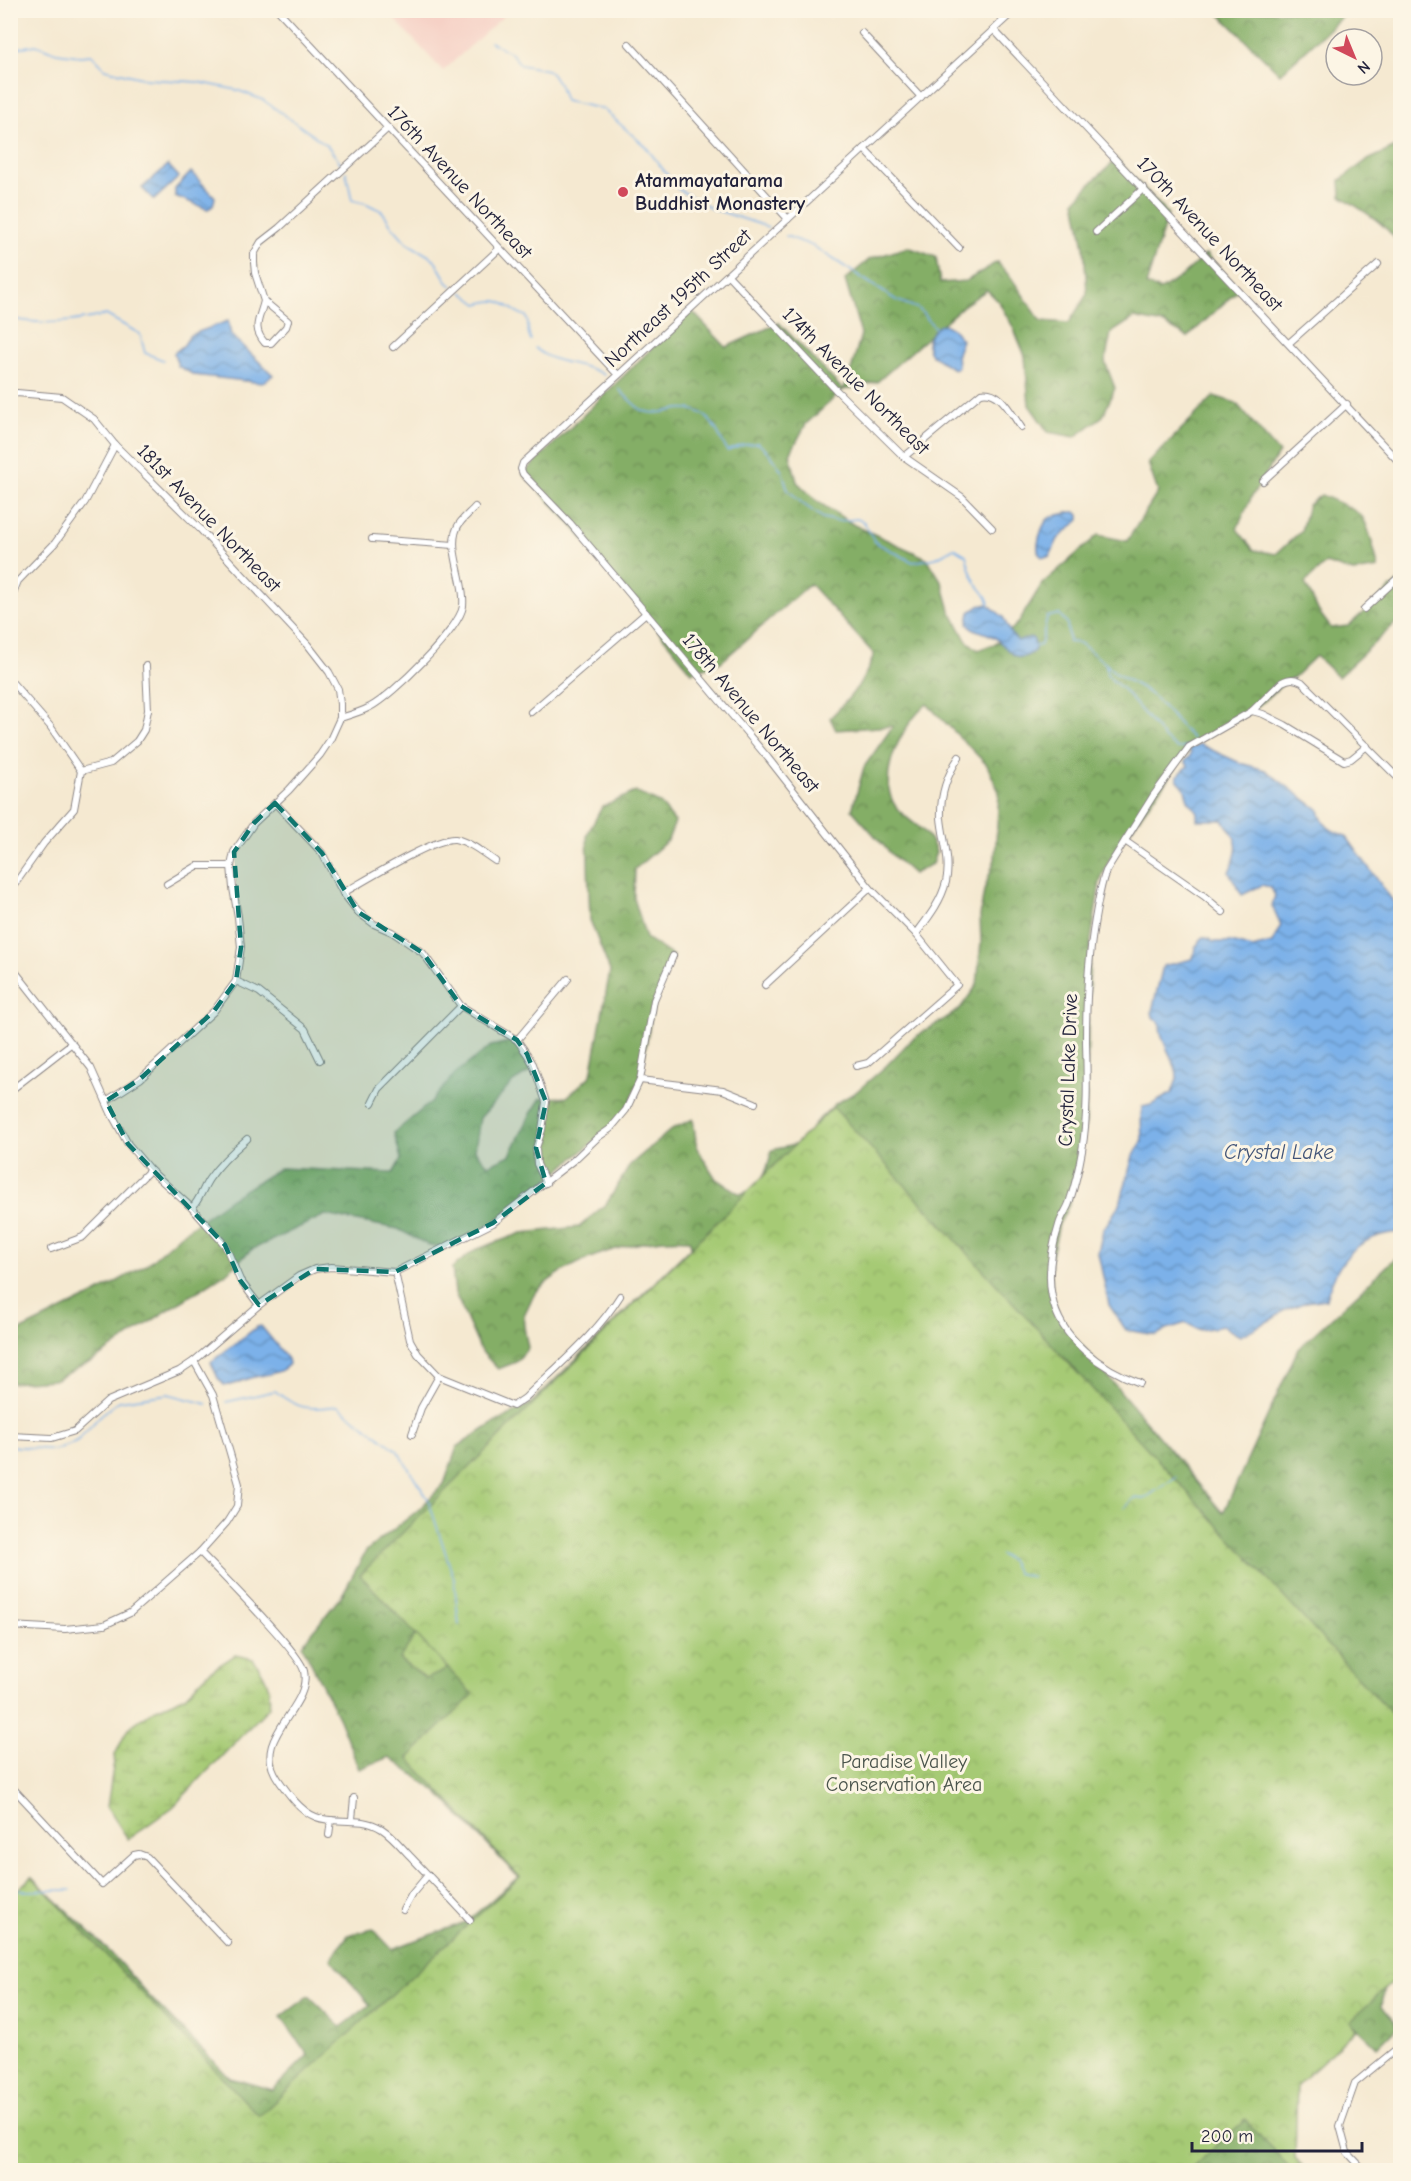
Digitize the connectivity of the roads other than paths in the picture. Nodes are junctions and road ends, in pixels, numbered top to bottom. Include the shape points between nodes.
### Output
1 (278, 10) edge
2 (1015, 10) edge
3 (994, 30) junction
4 (862, 33) dead end
5 (629, 44) dead end
6 (921, 97) junction
7 (388, 128) junction
8 (864, 149) junction
9 (1144, 188) junction
10 (788, 219) junction
11 (1096, 232) dead end
12 (959, 248) dead end
13 (499, 249) junction
14 (1378, 264) dead end
15 (728, 274) junction
16 (264, 300) junction
17 (1289, 343) junction
18 (393, 347) dead end
19 (618, 375) junction
20 (10, 394) edge
21 (1347, 404) junction
22 (1021, 427) dead end
23 (115, 445) junction
24 (904, 457) junction
25 (523, 463) joint
26 (1401, 463) edge
27 (1263, 481) dead end
28 (475, 507) dead end
29 (992, 528) dead end
30 (372, 539) dead end
31 (454, 545) junction
32 (1401, 576) edge
33 (10, 600) edge
34 (1364, 609) dead end
35 (646, 613) junction
36 (146, 666) dead end
37 (10, 681) edge
38 (1252, 711) junction
39 (531, 712) dead end
40 (340, 718) junction
41 (1367, 746) junction
42 (959, 757) dead end
43 (81, 771) junction
44 (1401, 780) edge
45 (275, 803) junction
46 (1125, 841) junction
47 (495, 861) dead end
48 (231, 866) junction
49 (167, 884) dead end
50 (870, 888) junction
51 (10, 891) edge
52 (343, 893) junction
53 (1223, 912) dead end
54 (916, 934) junction
55 (673, 956) dead end
56 (10, 965) edge
57 (568, 979) dead end
58 (236, 981) junction
59 (765, 985) dead end
60 (461, 1006) junction
61 (517, 1040) junction
62 (72, 1043) junction
63 (320, 1060) dead end
64 (856, 1066) dead end
65 (640, 1080) junction
66 (10, 1091) edge
67 (106, 1101) junction
68 (372, 1102) dead end
69 (755, 1103) dead end
70 (247, 1139) dead end
71 (150, 1170) junction
72 (546, 1183) junction
73 (192, 1208) junction
74 (51, 1249) dead end
75 (395, 1272) junction
76 (620, 1296) dead end
77 (259, 1305) junction
78 (194, 1361) junction
79 (439, 1376) junction
80 (1140, 1383) dead end
81 (412, 1434) dead end
82 (10, 1436) edge
83 (200, 1552) junction
84 (10, 1626) edge
85 (10, 1785) edge
86 (354, 1798) dead end
87 (352, 1819) junction
88 (331, 1820) junction
89 (329, 1835) dead end
90 (428, 1875) junction
91 (403, 1910) dead end
92 (470, 1920) dead end
93 (228, 1943) dead end
94 (1401, 2046) edge
95 (1364, 2170) edge

1 - 7 street, 176th Avenue Northeast
2 - 3 street, Northeast 195th Street
3 - 6 street, Northeast 195th Street
3 - 9 street, 170th Avenue Northeast
4 - 6 street
5 - 10 street
6 - 8 street, Northeast 195th Street
7 - 13 street, 176th Avenue Northeast
7 - 16 street via 261,242 254,263
8 - 10 street, Northeast 195th Street
8 - 12 street
9 - 11 street
9 - 17 street, 170th Avenue Northeast
10 - 15 street, Northeast 195th Street
13 - 18 street
13 - 19 street, 176th Avenue Northeast
14 - 17 street
15 - 19 street, Northeast 195th Street
15 - 24 street, 174th Avenue Northeast
16 - 16 street via 288,321 271,343 265,343 256,329
17 - 21 street, 170th Avenue Northeast
19 - 25 street, Northeast 195th Street
20 - 23 street, 181st Avenue Northeast via 62,397 94,419
21 - 26 street, 170th Avenue Northeast
21 - 27 street
22 - 24 street via 996,395 981,393
23 - 33 street via 85,502 55,543 18,581
23 - 40 street, 181st Avenue Northeast via 308,645 338,689
24 - 29 street, 174th Avenue Northeast via 962,497
25 - 35 street, 178th Avenue Northeast via 523,474
28 - 31 street via 458,525
30 - 31 street
31 - 40 street via 464,596 453,626 386,697
32 - 34 street
35 - 39 street
35 - 50 street, 178th Avenue Northeast via 768,758
36 - 43 street via 148,710 137,741 111,763
37 - 43 street via 50,726
38 - 41 street via 1286,725 1344,761
38 - 41 street via 1282,682 1297,679
38 - 46 street, Crystal Lake Drive via 1188,748
40 - 45 street via 309,770
41 - 44 street
42 - 54 street via 942,800 948,859 946,881 932,913
43 - 51 street via 74,809
45 - 48 street via 242,837
45 - 52 street via 322,853
46 - 53 street
46 - 80 street, Crystal Lake Drive via 1102,882 1090,947 1086,1122 1082,1154 1051,1260 1052,1298 1061,1321 1093,1360
47 - 52 street via 467,843 447,839
48 - 49 street via 197,867
48 - 58 street via 241,947
50 - 54 street, 178th Avenue Northeast
50 - 59 street
52 - 60 street via 358,912 423,953
54 - 64 street, 178th Avenue Northeast via 957,985 868,1063
55 - 65 street via 654,1000
56 - 62 street
57 - 61 street
58 - 63 street via 258,992 305,1029
58 - 67 street via 207,1018 140,1079
60 - 61 street
60 - 68 street via 379,1089
61 - 72 street via 532,1064 546,1102 536,1149 537,1164
62 - 66 street
62 - 67 street via 91,1068
65 - 69 street via 723,1090
65 - 72 street via 626,1110 610,1129
67 - 71 street via 128,1144
70 - 73 street via 224,1160
71 - 73 street
71 - 74 street via 83,1237
72 - 75 street via 493,1223
73 - 77 street via 225,1245 240,1280
75 - 77 street via 315,1269
75 - 79 street via 411,1340
76 - 79 street via 609,1314 513,1406
77 - 78 street
78 - 82 street via 108,1401 75,1431 52,1438
78 - 83 street via 213,1395 239,1484 237,1506
79 - 81 street
83 - 84 street via 130,1613 104,1625 65,1629
83 - 88 street via 304,1669 302,1689 269,1753 270,1765 302,1809
85 - 93 street via 102,1884 134,1856 147,1857
86 - 87 street
87 - 88 street
87 - 90 street via 382,1829
88 - 89 street
90 - 91 street
90 - 92 street
94 - 95 street via 1355,2083 1340,2126 1347,2152

